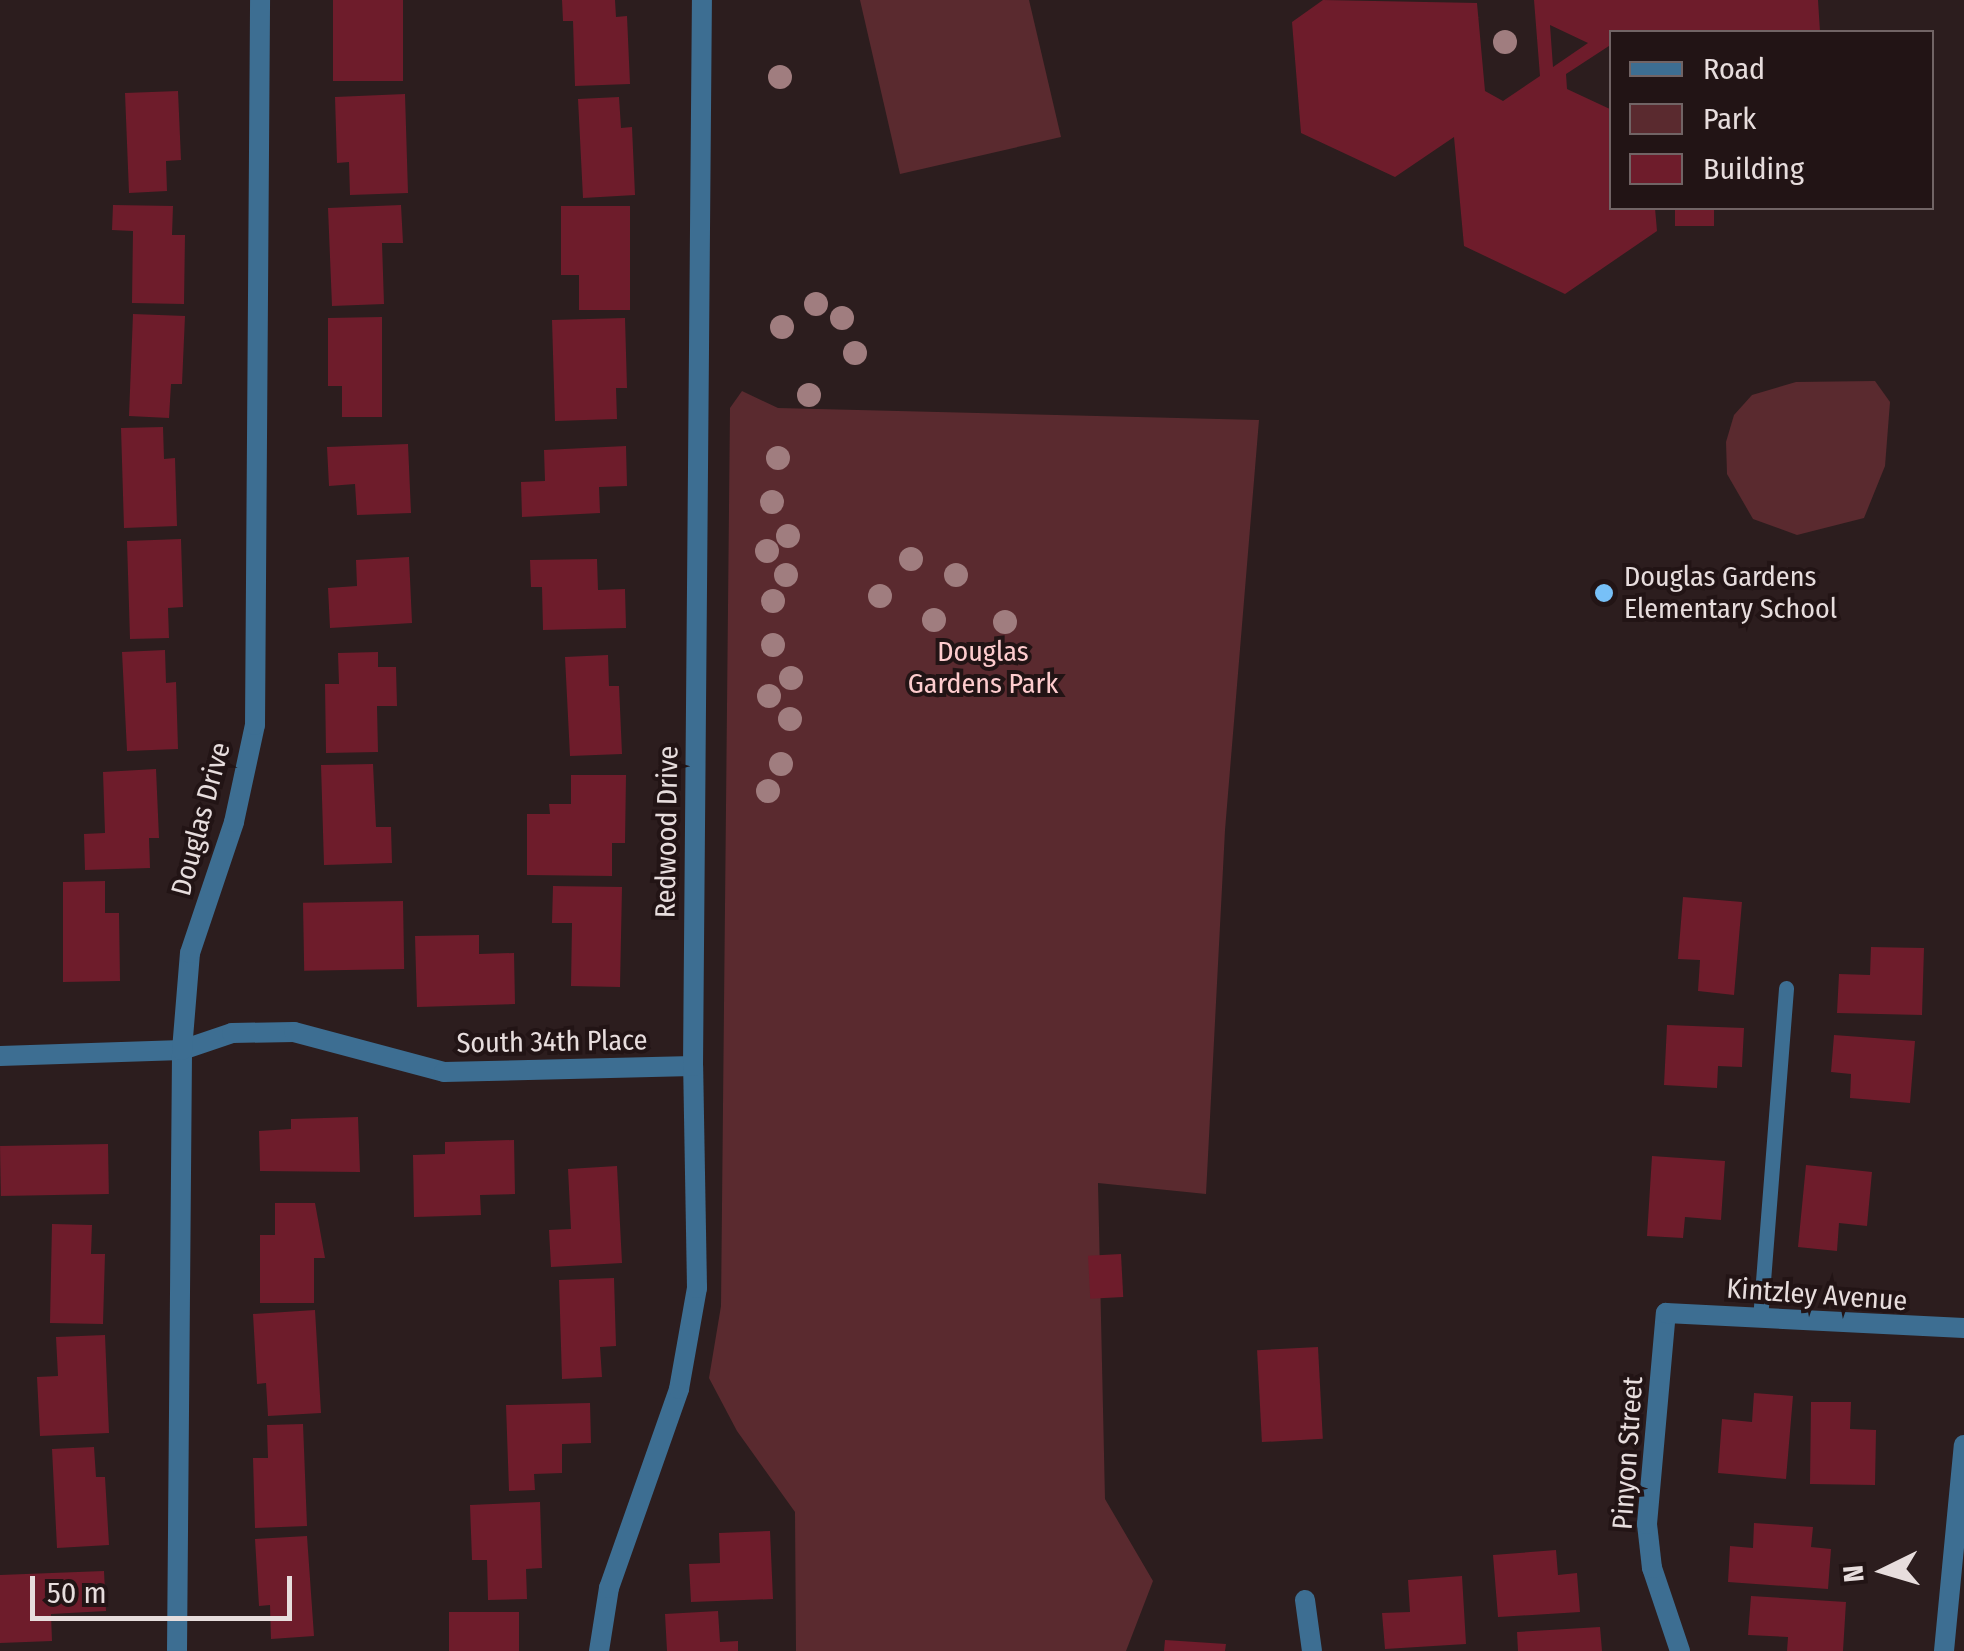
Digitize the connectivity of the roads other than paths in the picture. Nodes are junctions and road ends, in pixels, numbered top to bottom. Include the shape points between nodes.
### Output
1 (260, 0) edge
2 (702, 0) edge
3 (1786, 988) dead end
4 (182, 1050) junction
5 (0, 1056) edge
6 (693, 1066) junction
7 (1666, 1313) joint
8 (1760, 1319) junction
9 (1964, 1328) edge
10 (1964, 1445) edge
11 (1305, 1600) dead end
12 (178, 1651) edge
13 (598, 1651) edge
14 (1312, 1651) edge
15 (1680, 1651) edge
16 (1944, 1651) edge

1 - 4 street, Douglas Drive via 254,725 234,822 190,953
2 - 6 street, Redwood Drive
3 - 8 lane
4 - 5 street, South 34th Place
4 - 6 street, South 34th Place via 232,1033 294,1032 444,1072
4 - 12 street, Douglas Drive
6 - 13 street, Redwood Drive via 697,1288 679,1389 609,1588
7 - 8 street, Kintzley Avenue
7 - 15 street, Pinyon Street via 1647,1524 1652,1568
8 - 9 street, Kintzley Avenue
10 - 16 street
11 - 14 street

